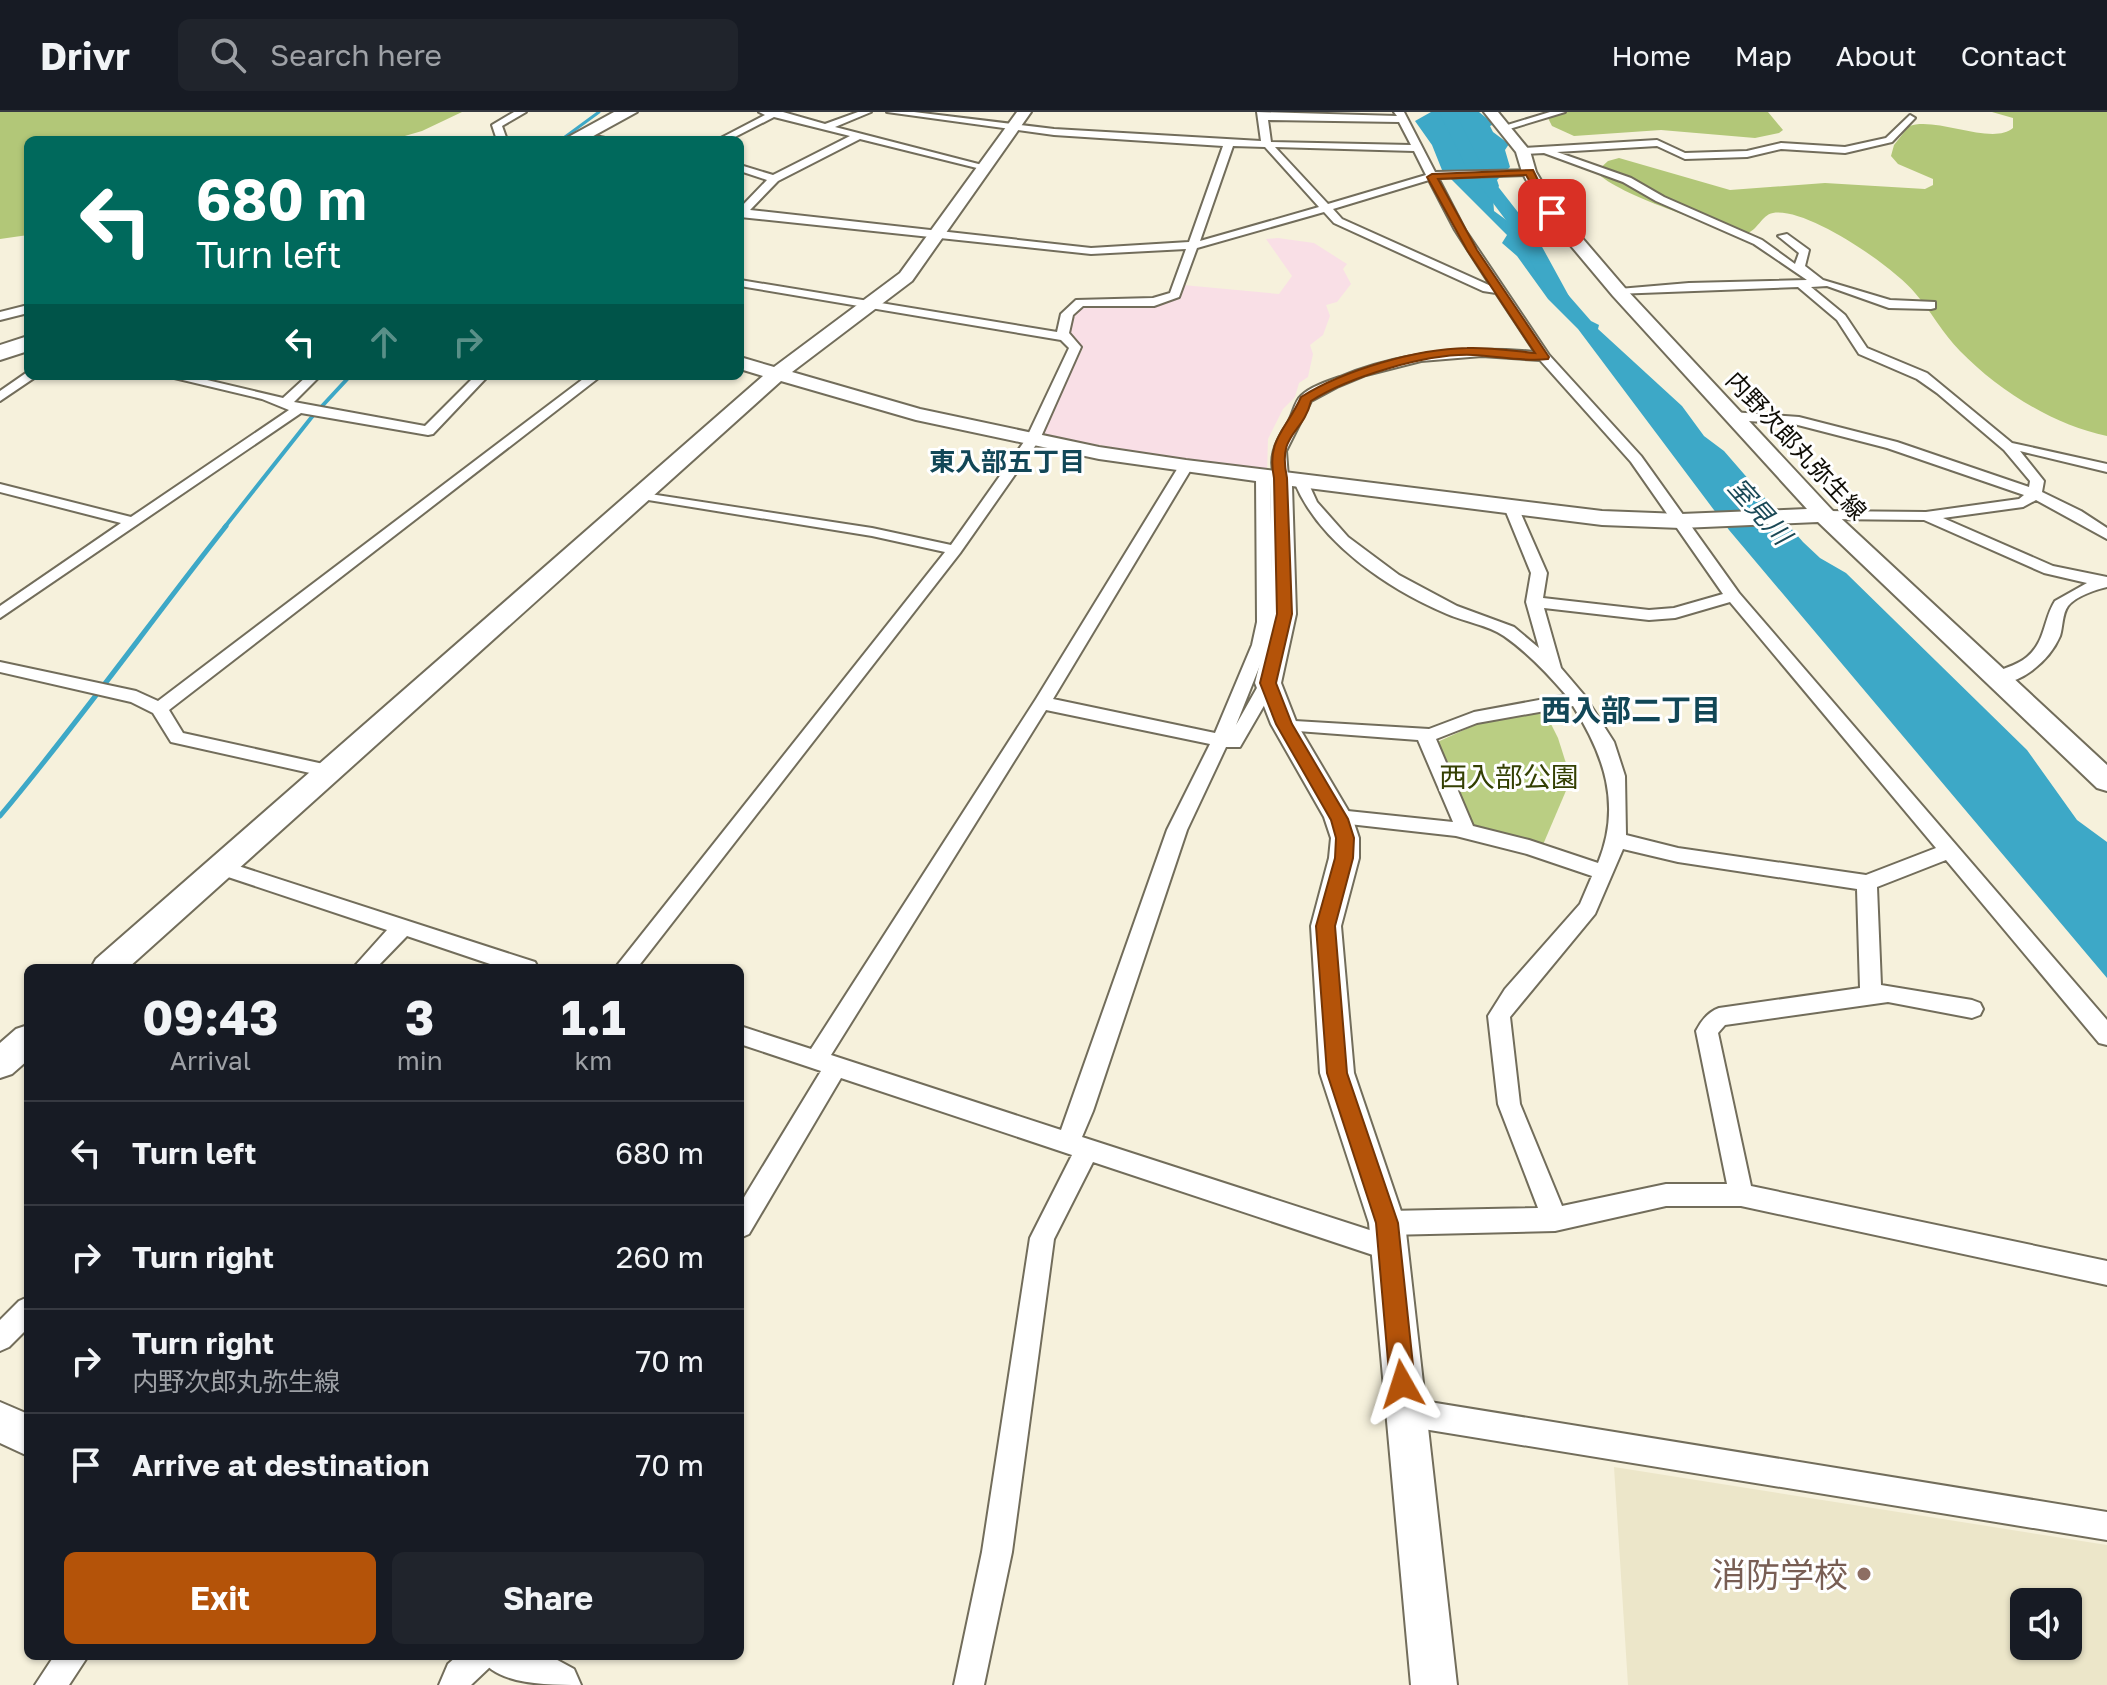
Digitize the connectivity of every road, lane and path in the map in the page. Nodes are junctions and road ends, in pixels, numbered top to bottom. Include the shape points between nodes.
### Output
1 (521, 112) edge
2 (628, 112) edge
3 (866, 112) edge
4 (892, 112) edge
5 (1560, 112) edge
6 (772, 113) edge
7 (1262, 114) edge
8 (1342, 115) edge
9 (1401, 116) edge
10 (1910, 118) dead end
11 (1498, 119) edge
12 (1018, 120) edge
13 (826, 127) junction
14 (501, 136) edge
15 (580, 136) edge
16 (729, 136) edge
17 (858, 136) junction
18 (1266, 143) junction
19 (1229, 144) junction
20 (1419, 148) junction
21 (1548, 152) junction
22 (1525, 165) junction
23 (985, 167) junction
24 (744, 169) edge
25 (1434, 176) junction
26 (774, 179) junction
27 (1324, 208) junction
28 (744, 210) edge
29 (744, 213) edge
30 (938, 234) junction
31 (1783, 236) dead end
32 (1191, 246) junction
33 (1824, 283) junction
34 (744, 284) edge
35 (1801, 284) junction
36 (1498, 290) junction
37 (1619, 292) junction
38 (872, 305) junction
39 (1931, 305) dead end
40 (24, 310) edge
41 (0, 316) edge
42 (1065, 337) junction
43 (24, 344) edge
44 (0, 353) edge
45 (1544, 357) junction
46 (744, 364) edge
47 (778, 373) junction
48 (25, 380) edge
49 (191, 380) edge
50 (243, 380) edge
51 (312, 380) edge
52 (478, 380) edge
53 (590, 380) edge
54 (228, 388) junction
55 (0, 397) edge
56 (297, 408) junction
57 (1732, 416) junction
58 (1033, 439) junction
59 (2009, 447) junction
60 (1186, 466) junction
61 (2107, 468) edge
62 (1281, 479) junction
63 (0, 488) edge
64 (2035, 494) junction
65 (642, 495) junction
66 (1511, 507) junction
67 (1815, 515) junction
68 (1926, 516) junction
69 (1687, 520) junction
70 (133, 522) junction
71 (2107, 535) edge
72 (955, 550) junction
73 (2106, 581) edge
74 (1733, 596) junction
75 (1534, 602) junction
76 (0, 613) edge
77 (0, 667) edge
78 (1553, 669) junction
79 (1997, 678) junction
80 (1268, 683) junction
81 (1578, 699) junction
82 (1042, 703) junction
83 (159, 709) junction
84 (1284, 724) junction
85 (1425, 735) junction
86 (1220, 741) junction
87 (328, 771) junction
88 (2107, 781) edge
89 (1338, 817) junction
90 (1466, 831) junction
91 (1617, 840) junction
92 (1949, 851) junction
93 (220, 867) junction
94 (1603, 872) junction
95 (1867, 883) junction
96 (403, 927) junction
97 (111, 964) edge
98 (367, 964) edge
99 (516, 964) edge
100 (628, 964) edge
101 (1871, 994) junction
102 (1972, 1009) dead end
103 (744, 1036) edge
104 (2107, 1036) edge
105 (24, 1043) edge
106 (827, 1062) junction
107 (0, 1064) edge
108 (1078, 1144) junction
109 (1741, 1195) junction
110 (744, 1218) edge
111 (1555, 1219) junction
112 (1388, 1235) junction
113 (2107, 1273) edge
114 (24, 1314) edge
115 (0, 1338) edge
116 (1405, 1412) junction
117 (0, 1422) edge
118 (24, 1433) edge
119 (2107, 1526) edge
120 (70, 1660) edge
121 (475, 1660) edge
122 (510, 1660) edge
123 (50, 1685) edge
124 (454, 1685) edge
125 (558, 1685) edge
126 (969, 1685) edge
127 (1434, 1685) edge

1 - 14 street via 497,125
2 - 15 highway
3 - 13 street
4 - 12 street
5 - 11 street
6 - 13 street
6 - 16 street
7 - 8 street
7 - 18 street
8 - 9 street
9 - 20 street
10 - 21 street via 1889,140 1845,150 1781,146 1747,154 1685,156 1657,143
11 - 22 street, 内野次郎丸弥生線
12 - 19 street
12 - 23 street
13 - 17 street
17 - 23 street
17 - 26 street
18 - 19 street
18 - 20 street
18 - 27 street
19 - 32 street
20 - 25 street
21 - 22 street
21 - 33 street via 1627,180 1758,242
22 - 25 street
22 - 37 street, 内野次郎丸弥生線 via 1552,213
23 - 30 street
24 - 26 street
25 - 27 street
25 - 36 street
26 - 28 street
27 - 32 street
27 - 36 street via 1338,221
29 - 30 street
30 - 32 street via 1091,251
30 - 38 street via 906,277
31 - 33 street via 1805,252 1799,267
32 - 42 street via 1175,295 1154,302 1080,302 1067,314
33 - 35 street
33 - 39 street via 1889,304
34 - 38 street
35 - 37 street
35 - 59 street via 1841,318 1863,351 1922,376
36 - 45 street
37 - 57 street, 内野次郎丸弥生線
38 - 42 street
38 - 47 street
40 - 41 street
42 - 58 street via 1075,347
43 - 44 highway
45 - 62 street via 1434,354 1331,383 1305,399 1282,436 1277,460
45 - 69 street
46 - 47 street
47 - 58 street via 916,414
47 - 65 street
48 - 55 street
49 - 54 street
50 - 54 street
51 - 56 street
52 - 56 street via 428,431
53 - 83 street
54 - 56 street
56 - 70 street
57 - 64 street via 1794,420 1864,438
57 - 67 street, 内野次郎丸弥生線
58 - 60 street
58 - 72 street
59 - 61 street
59 - 64 street via 2037,481
60 - 62 street
60 - 82 street
62 - 66 street
62 - 78 street via 1301,489 1343,540 1381,568 1451,610 1508,631
62 - 80 street via 1284,614
62 - 86 street via 1260,645
63 - 70 street
64 - 68 street via 2023,503
64 - 71 street
65 - 72 street
65 - 87 street
66 - 69 street via 1602,518
66 - 75 street via 1539,573
67 - 68 street
67 - 69 street
67 - 79 street, 内野次郎丸弥生線
68 - 73 street via 2049,570
69 - 74 street
70 - 76 street
72 - 100 street
73 - 79 street via 2064,600 2051,639 2022,670
74 - 75 street via 1649,615
74 - 92 street
75 - 78 street
77 - 83 street via 136,697
78 - 81 street
79 - 88 street, 内野次郎丸弥生線
80 - 84 street
80 - 86 street via 1234,743
81 - 85 street via 1474,718
81 - 91 street via 1605,742 1616,776
82 - 86 street
82 - 106 street
83 - 87 street via 177,738
84 - 85 street
84 - 89 street
85 - 90 street
86 - 108 street via 1177,830 1087,1096
87 - 93 street
89 - 90 street
89 - 112 street via 1344,858 1326,926 1337,1073
90 - 94 street
91 - 94 street
91 - 95 street via 1678,855
92 - 95 street
92 - 104 street
93 - 96 street
93 - 97 street
94 - 111 street via 1588,908 1499,1016 1509,1104
95 - 101 street
96 - 98 street
96 - 99 street
101 - 102 street
101 - 109 street via 1719,1017 1707,1031
103 - 106 street
105 - 107 street
106 - 108 street
106 - 110 street
108 - 112 street
108 - 126 street via 1042,1238 997,1552
109 - 111 street via 1666,1195
109 - 113 street
111 - 112 street
112 - 116 street
114 - 115 street
116 - 119 street
116 - 127 street
117 - 118 street
120 - 123 street
121 - 124 street
122 - 125 street

